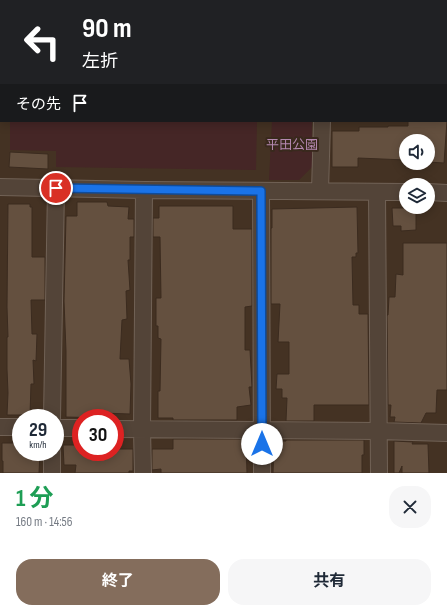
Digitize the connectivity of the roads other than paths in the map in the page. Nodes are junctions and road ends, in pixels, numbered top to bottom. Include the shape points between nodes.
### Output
1 (322, 122) edge
2 (0, 187) edge
3 (56, 188) junction
4 (144, 190) junction
5 (261, 191) junction
6 (320, 191) junction
7 (377, 192) junction
8 (399, 192) edge
9 (435, 192) edge
10 (447, 193) edge
11 (52, 409) edge
12 (0, 427) edge
13 (12, 427) edge
14 (124, 429) edge
15 (142, 430) junction
16 (262, 430) junction
17 (379, 431) junction
18 (447, 433) edge
19 (52, 461) edge
20 (52, 473) edge
21 (143, 473) edge
22 (262, 473) edge
23 (379, 473) edge

1 - 6 street
2 - 3 street
3 - 4 street
3 - 11 street
4 - 5 street
4 - 15 street
5 - 6 street
5 - 16 street
6 - 7 street
7 - 8 street
7 - 17 street
9 - 10 street
12 - 13 street
14 - 15 street
15 - 16 street
15 - 21 street
16 - 17 street
16 - 22 street
17 - 18 street
17 - 23 street
19 - 20 street

